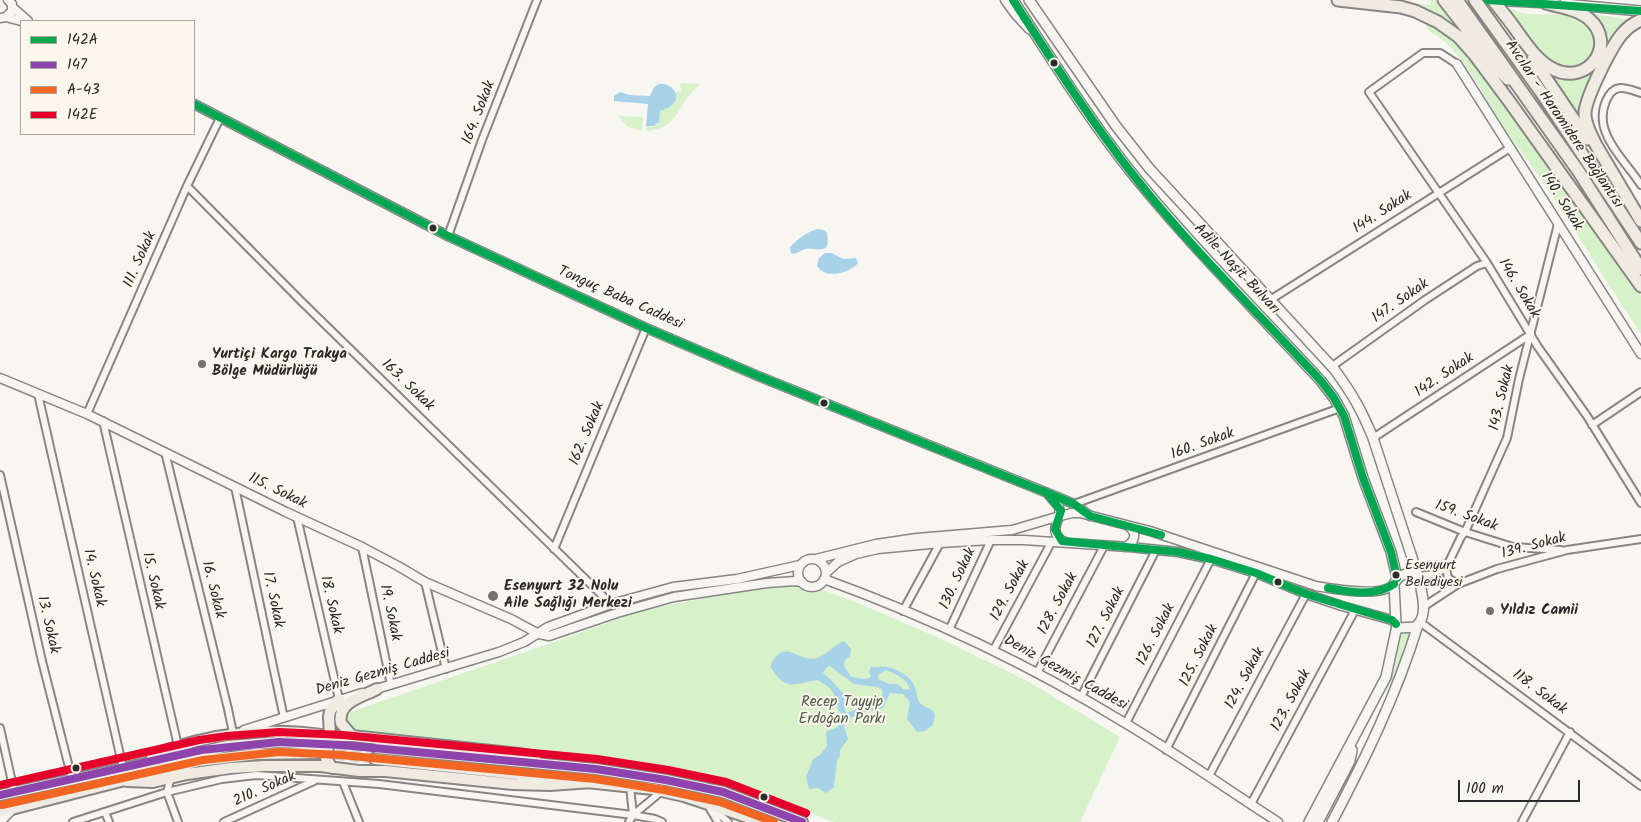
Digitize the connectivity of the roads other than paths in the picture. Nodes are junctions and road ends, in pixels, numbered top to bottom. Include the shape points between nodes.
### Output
1 (537, 0) edge
2 (1005, 0) edge
3 (1013, 0) edge
4 (1338, 0) edge
5 (1444, 0) edge
6 (1458, 0) edge
7 (1475, 0) edge
8 (1488, 0) edge
9 (1493, 0) edge
10 (1031, 2) edge
11 (11, 3) edge
12 (1546, 3) junction
13 (1641, 11) edge
14 (3, 18) edge
15 (27, 20) edge
16 (1641, 20) edge
17 (20, 21) edge
18 (1511, 24) junction
19 (1473, 30) junction
20 (1035, 34) junction
21 (1457, 64) joint
22 (1641, 93) edge
23 (195, 105) edge
24 (220, 118) junction
25 (1510, 148) junction
26 (1641, 185) edge
27 (187, 186) junction
28 (1620, 188) junction
29 (1439, 192) junction
30 (1641, 221) edge
31 (1558, 224) junction
32 (448, 236) junction
33 (1641, 242) edge
34 (1487, 263) junction
35 (1641, 269) edge
36 (1641, 286) edge
37 (1270, 300) junction
38 (646, 328) junction
39 (1531, 334) junction
40 (1641, 354) edge
41 (1331, 367) junction
42 (0, 378) edge
43 (1641, 392) edge
44 (38, 394) junction
45 (1340, 408) junction
46 (87, 414) junction
47 (103, 421) junction
48 (1592, 425) junction
49 (1373, 438) junction
50 (165, 452) junction
51 (0, 475) edge
52 (235, 487) junction
53 (1046, 493) junction
54 (1641, 503) edge
55 (1074, 504) junction
56 (1416, 512) dead end
57 (1060, 516) junction
58 (1090, 516) junction
59 (297, 517) junction
60 (1127, 524) junction
61 (1465, 532) junction
62 (1641, 539) edge
63 (991, 540) junction
64 (1065, 542) junction
65 (940, 543) junction
66 (1051, 543) junction
67 (1104, 546) junction
68 (362, 547) junction
69 (1125, 547) junction
70 (1528, 547) junction
71 (554, 549) junction
72 (1156, 550) junction
73 (1567, 550) junction
74 (816, 559) junction
75 (1211, 559) junction
76 (1530, 559) junction
77 (800, 565) junction
78 (1446, 568) junction
79 (1256, 573) junction
80 (1417, 575) junction
81 (825, 576) junction
82 (1396, 581) junction
83 (425, 582) junction
84 (802, 582) junction
85 (1458, 584) junction
86 (1306, 594) junction
87 (611, 604) junction
88 (1423, 607) junction
89 (1355, 610) junction
90 (903, 611) junction
91 (1419, 624) junction
92 (1396, 625) junction
93 (950, 630) junction
94 (539, 634) junction
95 (993, 651) junction
96 (446, 669) junction
97 (1037, 673) junction
98 (391, 684) junction
99 (377, 688) junction
100 (1081, 697) junction
101 (339, 699) junction
102 (284, 718) junction
103 (1126, 724) junction
104 (0, 728) edge
105 (1570, 732) junction
106 (233, 733) junction
107 (352, 736) junction
108 (364, 738) junction
109 (325, 742) junction
110 (1353, 742) junction
111 (178, 746) junction
112 (377, 748) tunnel mouth
113 (1166, 750) junction
114 (1369, 751) junction
115 (375, 759) tunnel mouth
116 (1350, 761) junction
117 (123, 768) junction
118 (332, 768) junction
119 (596, 769) junction
120 (362, 771) junction
121 (1209, 776) junction
122 (171, 777) junction
123 (72, 779) junction
124 (127, 781) junction
125 (316, 781) junction
126 (153, 782) junction
127 (343, 782) junction
128 (592, 782) junction
129 (630, 786) junction
130 (1641, 786) edge
131 (662, 790) junction
132 (14, 792) junction
133 (167, 792) junction
134 (0, 795) edge
135 (707, 804) junction
136 (1251, 804) junction
137 (14, 809) junction
138 (0, 812) edge
139 (105, 812) junction
140 (633, 815) junction
141 (357, 821) edge
142 (0, 822) edge
143 (73, 822) edge
144 (109, 822) edge
145 (178, 822) edge
146 (224, 822) edge
147 (629, 822) edge
148 (662, 822) edge
149 (718, 822) edge
150 (728, 822) edge
151 (762, 822) edge
152 (802, 822) edge
153 (1278, 822) edge
154 (1309, 822) edge
155 (1318, 822) edge
156 (1332, 822) edge
157 (1522, 822) edge

1 - 32 street, 164. Sokak
2 - 20 street
3 - 20 main road, Adile Naşit Bulvarı
4 - 36 highway via 1415,11 1459,37 1509,101
5 - 19 highway
6 - 19 highway, Avcılar - Haramidere Bağlantısı
7 - 33 highway, Avcılar - Haramidere Bağlantısı
8 - 12 main road
9 - 18 highway, bridge
10 - 37 main road, Adile Naşit Bulvarı via 1116,126 1149,168
11 - 14 street via 12,11
11 - 15 street
12 - 13 main road
12 - 18 highway via 1579,13 1594,24 1600,40 1599,52 1588,67 1570,74 1553,69 1540,59
14 - 17 street
16 - 28 highway via 1628,28 1617,41 1592,90 1585,112 1590,132
18 - 28 highway
19 - 35 highway, Avcılar - Haramidere Bağlantısı via 1529,99
20 - 45 main road, Adile Naşit Bulvarı via 1135,176 1321,381
21 - 25 street, 140. Sokak
21 - 29 street, 146. Sokak via 1440,53 1423,53 1369,92
22 - 26 street via 1621,87 1614,89 1602,111 1607,137
23 - 24 street, Tonguç Baba Caddesi
24 - 27 street, 111. Sokak
24 - 32 street, Tonguç Baba Caddesi
25 - 29 street, 144. Sokak
25 - 31 street, 140. Sokak
27 - 46 street, 111. Sokak
27 - 71 street, 163. Sokak
28 - 30 highway
29 - 34 street, 146. Sokak
29 - 37 street, 144. Sokak
31 - 39 street, 143. Sokak
31 - 40 street, 140. Sokak
32 - 38 street, Tonguç Baba Caddesi
34 - 39 street, 146. Sokak
34 - 41 street, 147. Sokak via 1477,266 1425,300
37 - 41 main road, Adile Naşit Bulvarı
38 - 53 street, Tonguç Baba Caddesi
38 - 71 street, 162. Sokak
39 - 48 street, 146. Sokak
39 - 49 street, 142. Sokak
39 - 61 street, 143. Sokak via 1507,438
41 - 49 main road, Adile Naşit Bulvarı via 1353,395
42 - 44 street, 115. Sokak
43 - 48 street
44 - 46 street, 115. Sokak
44 - 117 street, 14. Sokak
45 - 55 street, 160. Sokak
45 - 82 main road, Adile Naşit Bulvarı via 1392,552
46 - 47 street, 115. Sokak
47 - 50 street, 115. Sokak
47 - 111 street, 15. Sokak
48 - 54 street, 146. Sokak
49 - 80 main road, Adile Naşit Bulvarı
50 - 52 street, 115. Sokak
50 - 106 street, 16. Sokak
51 - 123 street, 13. Sokak
52 - 59 street, 115. Sokak
52 - 102 street, 17. Sokak
53 - 55 street, Tonguç Baba Caddesi
53 - 57 street via 1059,507
55 - 58 street, Tonguç Baba Caddesi
56 - 61 street, 159. Sokak
57 - 58 street via 1072,513
57 - 64 street via 1054,530
57 - 74 street via 1012,530 876,544
58 - 60 street
59 - 68 street, 115. Sokak
59 - 101 street, 18. Sokak
60 - 69 street via 1133,530 1134,538
60 - 82 street via 1316,586 1364,591 1390,588
61 - 70 street, 159. Sokak via 1513,547
61 - 78 street, 143. Sokak
62 - 73 street, 139. Sokak
63 - 65 street
63 - 66 street
63 - 93 street, 130. Sokak
64 - 66 street
64 - 67 street
65 - 81 street via 878,549 848,556
65 - 90 street
66 - 95 street, 129. Sokak
67 - 69 street
67 - 97 street, 128. Sokak
68 - 83 street, 115. Sokak
68 - 98 street, 19. Sokak
69 - 72 street
70 - 73 street, 159. Sokak
70 - 76 street via 1532,552
71 - 87 street, 163. Sokak
72 - 75 street
72 - 100 street, 127. Sokak
73 - 76 street, 139. Sokak
74 - 77 street
74 - 81 street via 824,565
75 - 79 street
75 - 103 street, 126. Sokak
76 - 85 street, 139. Sokak
77 - 84 street via 798,574
77 - 87 street, Deniz Gezmiş Caddesi via 737,579 674,587
78 - 80 street via 1435,574
78 - 85 street via 1448,578
79 - 86 street
79 - 113 street, 125. Sokak
80 - 82 main road via 1402,574
80 - 88 main road, Adile Naşit Bulvarı
81 - 84 street via 819,585 810,586
81 - 90 street, Deniz Gezmiş Caddesi
82 - 92 main road, Adile Naşit Bulvarı
83 - 94 street, 115. Sokak
83 - 96 street
84 - 94 street, Deniz Gezmiş Caddesi via 767,583 674,597 550,636
85 - 88 street, 139. Sokak
86 - 89 street
86 - 121 street, 124. Sokak
87 - 94 street, Deniz Gezmiş Caddesi via 548,627
88 - 91 main road
89 - 92 street via 1392,620
89 - 136 street, 123. Sokak
90 - 93 street, Deniz Gezmiş Caddesi
91 - 92 main road via 1411,628
91 - 105 street, 118. Sokak
91 - 114 main road
92 - 110 main road via 1386,677
93 - 95 street, Deniz Gezmiş Caddesi
94 - 96 street, Deniz Gezmiş Caddesi via 499,652
95 - 97 street, Deniz Gezmiş Caddesi
96 - 98 street, Deniz Gezmiş Caddesi
97 - 100 street, Deniz Gezmiş Caddesi
98 - 99 street, Deniz Gezmiş Caddesi
99 - 101 street, Deniz Gezmiş Caddesi
99 - 107 main road via 346,705 342,711 340,723
100 - 103 street, Deniz Gezmiş Caddesi
101 - 102 street, Deniz Gezmiş Caddesi
101 - 109 main road via 330,711
102 - 106 street, Deniz Gezmiş Caddesi
103 - 113 street, Deniz Gezmiş Caddesi
104 - 132 street
105 - 130 street, 118. Sokak
105 - 157 street
106 - 109 main road via 293,733
106 - 111 main road
107 - 108 main road
107 - 109 main road
108 - 119 main road via 520,754
108 - 120 main road via 371,745 373,756 370,765
109 - 117 main road via 228,746
109 - 118 main road via 326,758
109 - 124 main road via 180,766
110 - 116 main road
110 - 154 main road
111 - 117 main road
112 - 119 main road
113 - 121 street, Deniz Gezmiş Caddesi
114 - 116 main road
114 - 156 main road
115 - 128 main road
116 - 155 main road
117 - 123 main road
118 - 120 main road
118 - 122 main road via 265,766
119 - 152 main road via 723,792
120 - 128 main road via 513,784
121 - 136 street, Deniz Gezmiş Caddesi
122 - 126 main road
122 - 133 street
123 - 132 main road
124 - 126 main road
124 - 137 main road
125 - 127 street
125 - 133 street via 256,776 222,779
125 - 146 street, 210. Sokak
126 - 133 street
127 - 140 street
127 - 141 street
128 - 129 main road
129 - 131 main road
129 - 140 street
131 - 135 main road
131 - 140 street
132 - 134 main road
133 - 139 street
133 - 145 street
135 - 149 street
135 - 150 street
135 - 151 main road
136 - 153 street, Deniz Gezmiş Caddesi
137 - 138 main road
137 - 142 street
139 - 143 street
139 - 144 street
140 - 147 street
140 - 148 street

